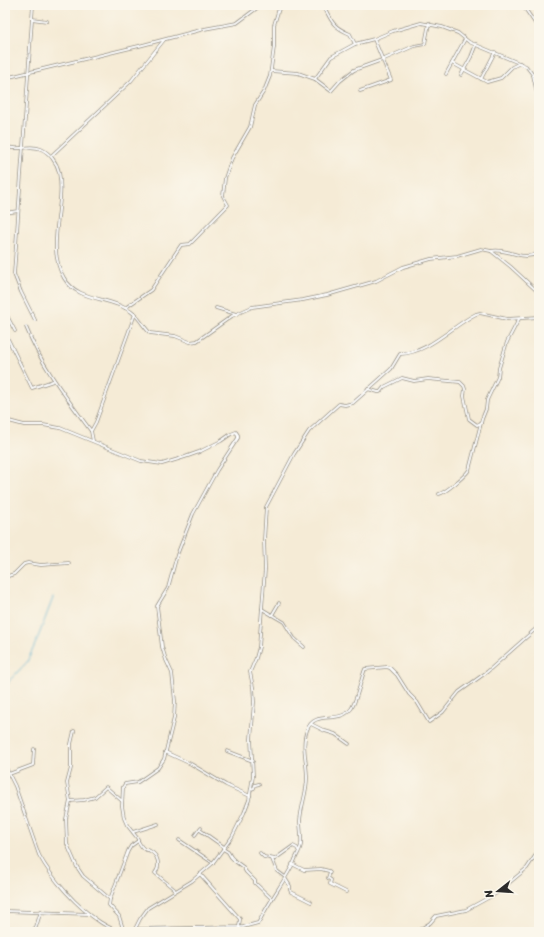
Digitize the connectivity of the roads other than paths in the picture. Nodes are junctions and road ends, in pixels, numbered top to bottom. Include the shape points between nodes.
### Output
1 (33, 5) edge
2 (261, 5) edge
3 (280, 5) edge
4 (323, 5) edge
5 (520, 5) edge
6 (32, 19) junction
7 (47, 21) dead end
8 (428, 24) junction
9 (539, 29) edge
10 (165, 39) junction
11 (465, 39) junction
12 (374, 40) junction
13 (355, 44) junction
14 (476, 44) junction
15 (495, 52) junction
16 (382, 60) junction
17 (452, 63) junction
18 (520, 63) junction
19 (464, 70) junction
20 (271, 71) junction
21 (28, 72) junction
22 (446, 74) dead end
23 (461, 75) dead end
24 (5, 78) edge
25 (315, 79) junction
26 (481, 79) junction
27 (360, 91) dead end
28 (539, 103) edge
29 (5, 147) edge
30 (22, 148) junction
31 (51, 156) junction
32 (18, 211) junction
33 (5, 214) edge
34 (491, 251) junction
35 (539, 252) edge
36 (539, 293) edge
37 (125, 308) junction
38 (216, 308) dead end
39 (5, 312) edge
40 (135, 314) junction
41 (236, 314) junction
42 (539, 318) edge
43 (519, 319) junction
44 (35, 320) dead end
45 (26, 327) dead end
46 (15, 331) dead end
47 (6, 335) edge
48 (54, 380) junction
49 (368, 389) junction
50 (5, 420) edge
51 (481, 424) junction
52 (91, 431) junction
53 (93, 441) junction
54 (439, 494) dead end
55 (69, 563) dead end
56 (5, 577) edge
57 (279, 603) dead end
58 (262, 609) junction
59 (272, 616) junction
60 (539, 626) edge
61 (304, 647) dead end
62 (311, 724) junction
63 (74, 731) dead end
64 (349, 744) dead end
65 (34, 749) dead end
66 (227, 750) dead end
67 (165, 752) junction
68 (253, 761) junction
69 (5, 762) edge
70 (6, 768) edge
71 (9, 774) junction
72 (5, 778) edge
73 (259, 784) dead end
74 (251, 789) junction
75 (250, 796) junction
76 (70, 801) junction
77 (122, 801) junction
78 (158, 824) dead end
79 (201, 827) dead end
80 (200, 830) junction
81 (133, 832) junction
82 (195, 836) dead end
83 (179, 840) dead end
84 (138, 841) junction
85 (224, 848) junction
86 (539, 850) edge
87 (299, 851) junction
88 (260, 853) dead end
89 (272, 859) junction
90 (213, 862) junction
91 (292, 864) junction
92 (200, 874) junction
93 (285, 878) junction
94 (175, 891) junction
95 (346, 892) dead end
96 (110, 899) junction
97 (272, 899) junction
98 (311, 902) dead end
99 (5, 910) edge
100 (41, 911) junction
101 (89, 914) junction
102 (240, 927) junction
103 (135, 929) junction
104 (31, 932) edge
105 (120, 932) edge
106 (124, 932) edge
107 (132, 932) edge
108 (237, 932) edge
109 (416, 932) edge

1 - 6 street
2 - 10 street via 237,23
3 - 20 street via 274,26
4 - 13 street via 333,24 350,34
5 - 9 street
6 - 7 street
6 - 21 street
8 - 11 street via 458,33
8 - 12 street via 412,25
8 - 16 street via 425,44
10 - 21 street
10 - 31 street via 131,80
11 - 14 street
11 - 17 street
12 - 13 street
12 - 16 street
13 - 25 street via 331,57
14 - 15 street
14 - 19 street
15 - 18 street
15 - 26 street
16 - 25 street via 354,70 331,91
16 - 27 street via 391,80
17 - 19 street
17 - 22 street
18 - 26 street via 501,78 487,82
18 - 28 street via 533,75
19 - 23 street
19 - 26 street
20 - 25 street via 298,73
20 - 37 street via 264,91 255,105 250,127 228,168 222,193 228,205 190,244 181,245 151,290
21 - 24 street
21 - 30 street
29 - 30 street
30 - 31 street via 39,148
30 - 32 street
31 - 37 street via 59,172 56,248 57,260 64,278 74,290 86,296
32 - 33 street
32 - 44 street via 14,274 20,292
34 - 35 street via 522,256 531,256
34 - 36 street
34 - 41 street via 481,249 457,256 431,259 402,267 376,281 327,295 257,306
37 - 40 street
38 - 41 street
39 - 46 street
40 - 41 street via 150,333 175,336 190,342 197,341
40 - 52 street
42 - 43 street
43 - 49 street via 476,314 418,350 400,354 391,369
43 - 51 street via 507,342
45 - 48 street
47 - 48 street via 33,388
48 - 52 street
49 - 51 street via 380,392 384,387 402,378 460,382 465,389 469,419 477,425
49 - 58 street via 353,403 339,404 309,431 267,504
50 - 53 street via 24,425 60,428
51 - 54 street via 469,470 465,476
52 - 53 street
53 - 67 street via 141,461 162,464 198,452 236,432 238,435 193,514 173,566 168,588 157,606 162,647 172,673 175,696 174,723
55 - 56 street via 28,563 14,574
57 - 59 street
58 - 59 street
58 - 68 street via 259,647 250,672 254,702 251,739
59 - 61 street via 284,622 294,638
60 - 62 street via 487,672 459,692 443,712 429,722 418,702 406,690 394,671 386,667 365,669 354,704 347,713 335,718 324,717
62 - 64 street
62 - 87 street via 306,731 305,739 307,780 300,820
63 - 76 street via 67,783
65 - 71 street via 33,765
66 - 68 street
67 - 75 street
67 - 77 street via 158,768 138,782 124,786
68 - 74 street
69 - 70 street
70 - 71 street
70 - 72 street
71 - 101 street via 39,855 49,872
73 - 74 street
74 - 75 street
75 - 85 street via 237,828
76 - 77 street via 95,796 106,787
76 - 96 street via 66,819 70,851 83,876
77 - 81 street via 126,822
78 - 81 street
79 - 80 street
80 - 82 street
80 - 85 street
81 - 84 street
83 - 90 street
84 - 94 street via 157,858 158,866 155,873
84 - 96 street via 128,851
85 - 90 street
85 - 97 street
86 - 109 street via 527,868 497,893 466,910 436,916
87 - 89 street via 294,846
87 - 91 street
88 - 89 street
89 - 93 street via 277,871
90 - 92 street
91 - 93 street
91 - 95 street via 304,870 329,871 328,878 332,881 330,884
92 - 94 street via 192,882
92 - 102 street via 240,918
93 - 97 street
93 - 98 street via 291,892
94 - 103 street via 148,908
96 - 106 street via 109,905 119,916
97 - 102 street via 258,923
99 - 100 street
100 - 101 street
100 - 104 street via 36,927
101 - 105 street
102 - 103 street
102 - 108 street
103 - 107 street

